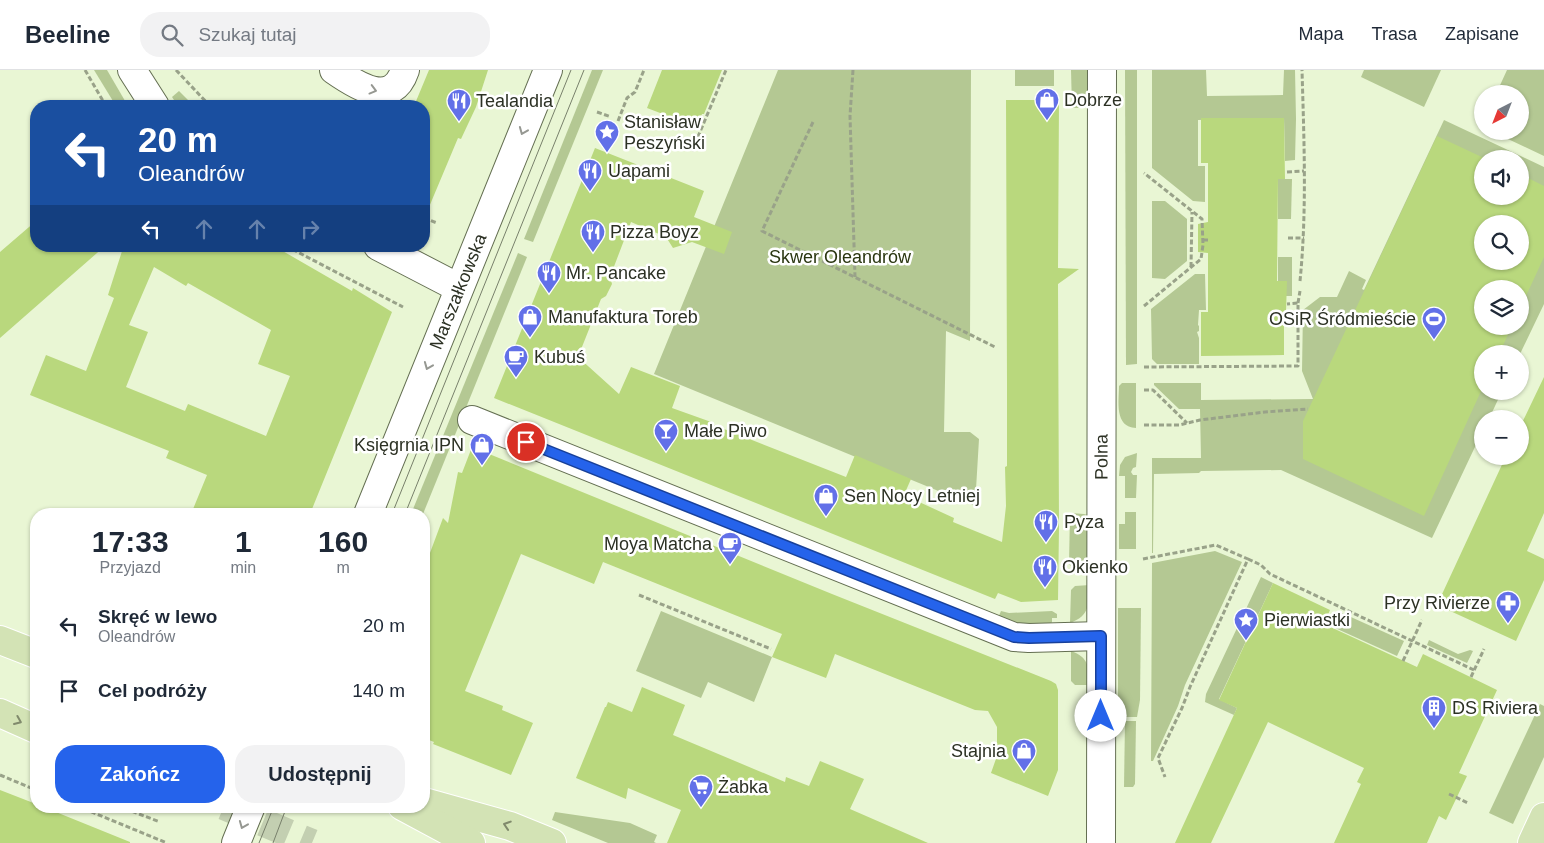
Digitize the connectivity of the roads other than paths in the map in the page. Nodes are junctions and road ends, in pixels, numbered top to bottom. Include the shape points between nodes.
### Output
1 (132, 70) edge
2 (334, 70) edge
3 (405, 70) edge
4 (548, 70) edge
5 (1102, 70) edge
6 (151, 100) edge
7 (390, 252) edge
8 (459, 288) junction
9 (472, 420) dead end
10 (370, 508) edge
11 (1101, 636) junction
12 (0, 640) edge
13 (30, 652) edge
14 (0, 713) edge
15 (30, 726) edge
16 (430, 804) edge
17 (248, 813) edge
18 (415, 813) edge
19 (1544, 817) edge
20 (236, 843) edge
21 (471, 843) edge
22 (552, 843) edge
23 (1101, 843) edge
24 (1532, 843) edge

1 - 6 street
2 -> 3 street via 378,93 398,84
4 -> 8 street, Marszałkowska
5 - 11 street, Polna
7 - 8 street
8 -> 10 street, Marszałkowska
9 - 11 street via 1014,637
11 - 23 street, Polna
12 - 13 main road
14 -> 15 main road
22 -> 16 main road via 510,826
17 -> 20 street
18 - 21 main road
19 - 24 main road

